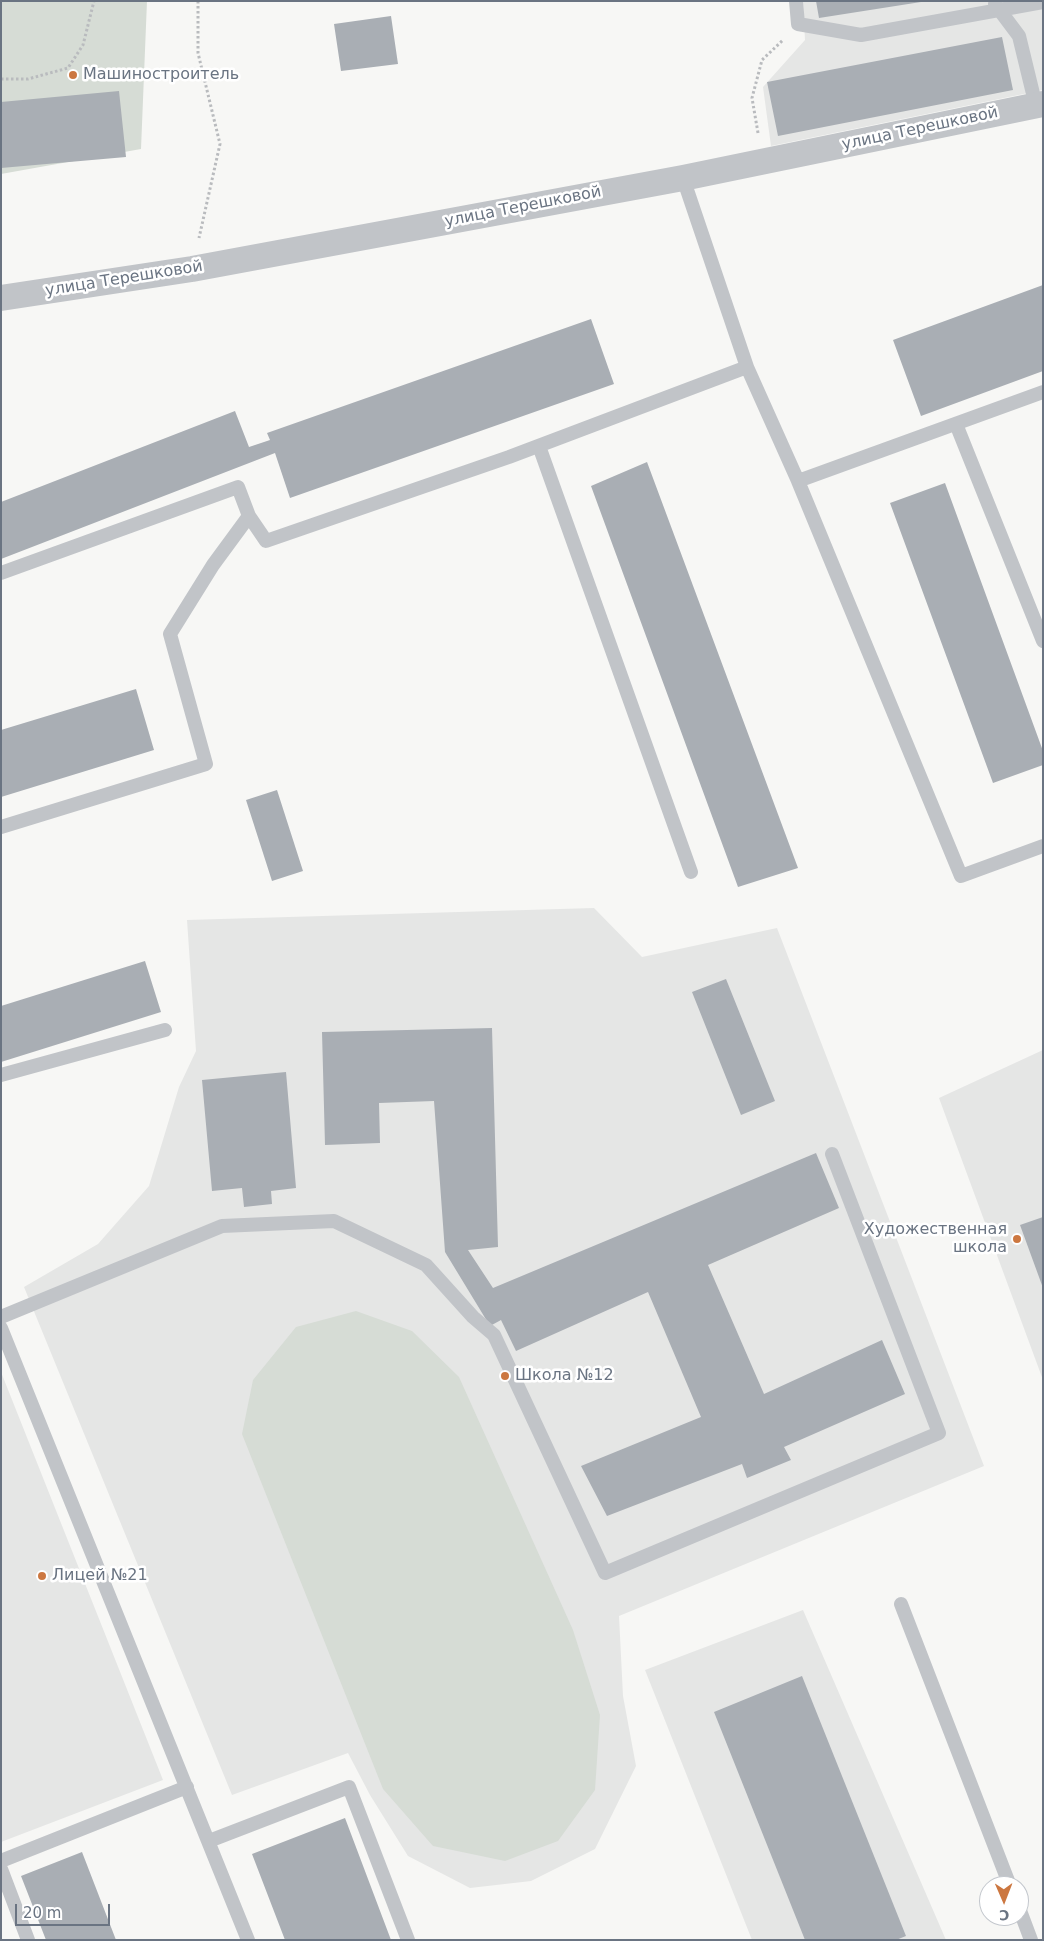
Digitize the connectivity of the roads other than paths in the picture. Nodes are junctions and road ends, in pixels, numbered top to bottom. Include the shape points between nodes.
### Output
1 (796, 1) edge
2 (1043, 2) edge
3 (996, 5) edge
4 (1039, 105) edge
5 (683, 178) junction
6 (1, 298) edge
7 (747, 367) junction
8 (1043, 392) edge
9 (956, 424) junction
10 (539, 446) junction
11 (798, 481) junction
12 (249, 516) junction
13 (1, 573) edge
14 (1043, 642) edge
15 (1, 826) edge
16 (1043, 846) edge
17 (691, 872) dead end
18 (165, 1030) dead end
19 (1, 1074) edge
20 (832, 1154) dead end
21 (1, 1317) edge
22 (1, 1328) edge
23 (901, 1604) dead end
24 (187, 1786) junction
25 (209, 1841) junction
26 (1, 1861) edge
27 (1, 1868) edge
28 (1006, 1876) edge
29 (1026, 1926) edge
30 (28, 1940) edge
31 (248, 1940) edge
32 (408, 1940) edge
33 (1031, 1940) edge

1 - 3 lane via 798,24 861,35
2 - 3 lane
3 - 4 lane via 1019,36
4 - 5 street, улица Терешковой
5 - 6 street, улица Терешковой via 192,269
5 - 7 lane
7 - 10 lane
7 - 11 lane
8 - 9 lane
9 - 11 lane
9 - 14 lane
10 - 12 lane via 266,541
10 - 17 lane
11 - 16 lane via 961,876
12 - 13 lane via 238,487
12 - 15 lane via 170,634 206,764
18 - 19 lane
20 - 21 lane via 940,1433 605,1573 494,1335 473,1317 426,1265 334,1221 222,1226
22 - 24 lane
23 - 28 lane
24 - 25 lane
24 - 26 lane
25 - 31 lane
25 - 32 lane via 349,1787
27 - 30 lane
29 - 33 lane

